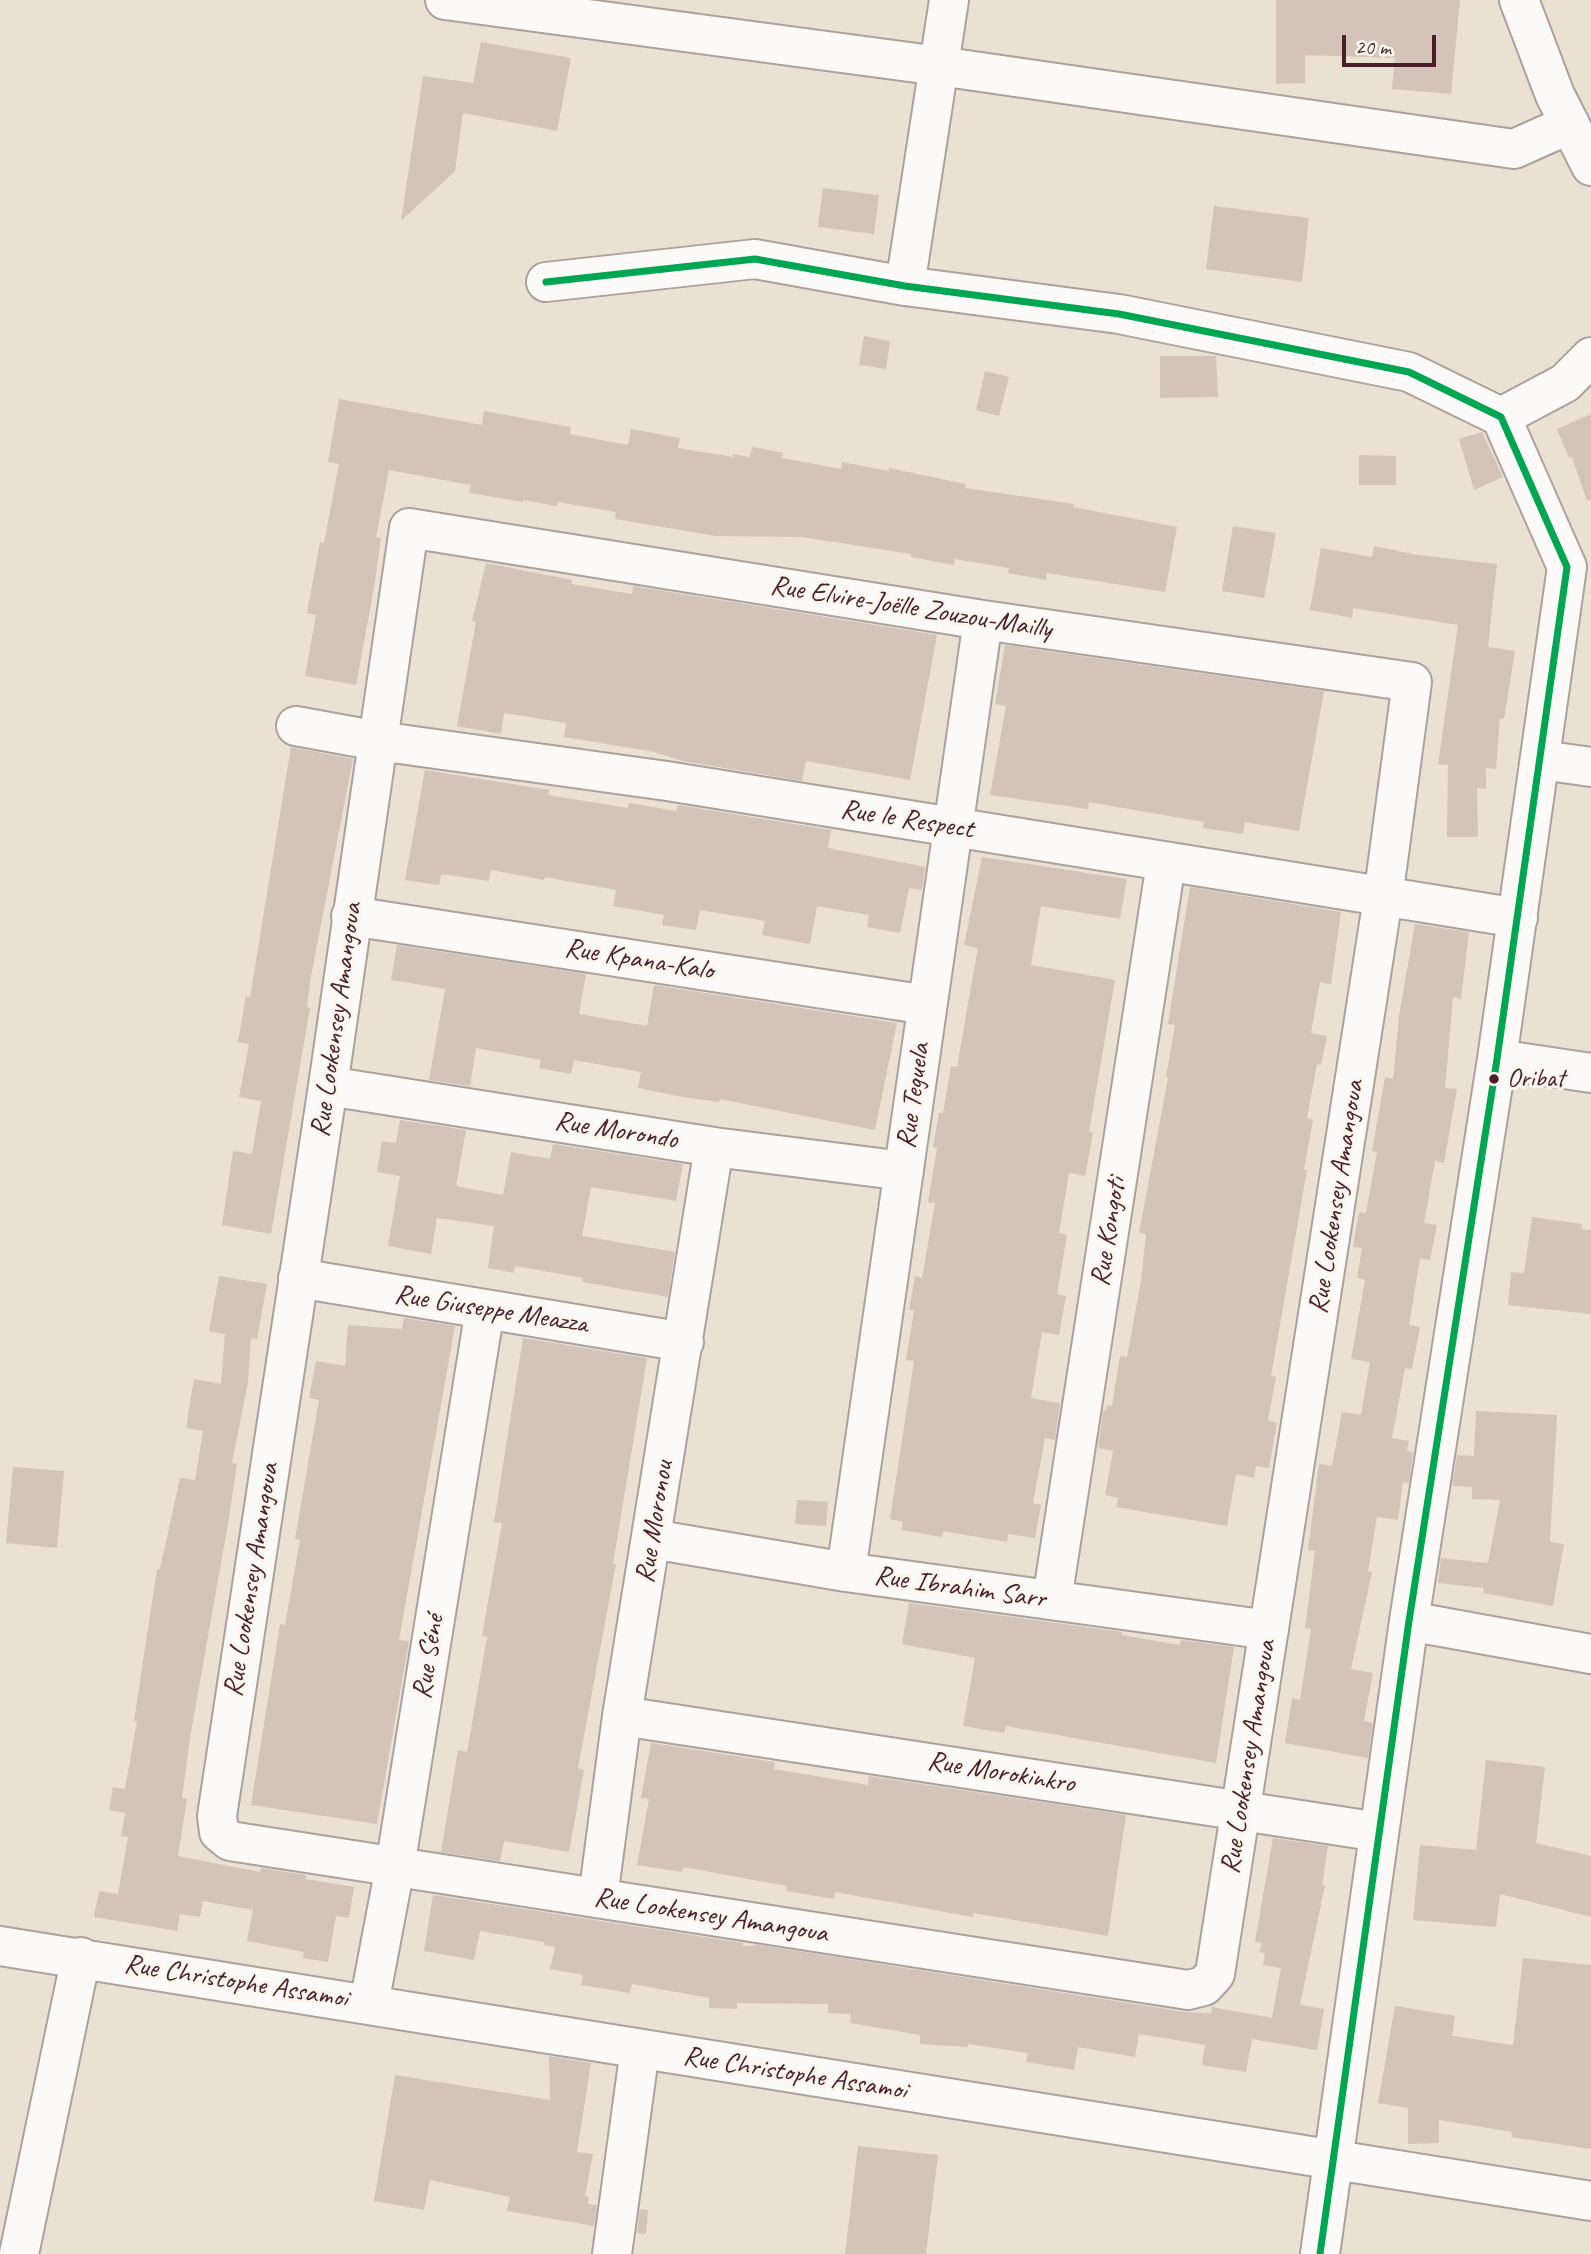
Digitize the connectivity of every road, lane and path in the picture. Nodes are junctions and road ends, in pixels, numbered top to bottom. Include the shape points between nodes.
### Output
1 (445, 0) edge
2 (949, 0) edge
3 (1519, 0) edge
4 (939, 66) junction
5 (1570, 124) junction
6 (1591, 166) edge
7 (546, 282) dead end
8 (905, 286) junction
9 (1591, 358) edge
10 (1501, 417) junction
11 (983, 620) junction
12 (296, 726) dead end
13 (378, 741) junction
14 (1541, 760) junction
15 (1591, 767) edge
16 (953, 828) junction
17 (1166, 863) junction
18 (1383, 898) junction
19 (351, 916) junction
20 (1518, 918) junction
21 (927, 1005) junction
22 (1497, 1059) junction
23 (1591, 1073) edge
24 (328, 1086) junction
25 (714, 1147) junction
26 (904, 1171) junction
27 (298, 1278) junction
28 (485, 1309) junction
29 (684, 1342) junction
30 (652, 1539) junction
31 (846, 1572) junction
32 (1052, 1601) junction
33 (1409, 1621) junction
34 (1269, 1630) junction
35 (1591, 1654) edge
36 (622, 1716) junction
37 (1241, 1809) junction
38 (1379, 1832) junction
39 (395, 1867) junction
40 (598, 1898) junction
41 (0, 1946) edge
42 (82, 1957) junction
43 (369, 2004) junction
44 (640, 2049) junction
45 (1334, 2162) junction
46 (1591, 2201) edge
47 (19, 2254) edge
48 (612, 2254) edge
49 (1320, 2254) edge

1 - 4 street
2 - 4 street
3 - 5 street
4 - 5 street via 1514,149
4 - 8 street
5 - 6 street
7 - 8 street via 755,260
8 - 10 street via 1119,314 1409,372
9 - 10 street via 1565,383
10 - 14 street via 1567,567
11 - 13 street, Rue Elvire-Joëlle Zouzou-Mailly via 409,528
11 - 16 street, Rue Teguela
11 - 18 street, Rue Elvire-Joëlle Zouzou-Mailly via 1412,682
12 - 13 street, Rue le Respect
13 - 16 street, Rue le Respect via 667,780
13 - 19 street, Rue Lookensey Amangoua
14 - 15 street
14 - 20 street
16 - 17 street, Rue le Respect
16 - 21 street, Rue Teguela
17 - 18 street, Rue le Respect
17 - 32 street, Rue Kongoti
18 - 20 street, Rue le Respect
18 - 34 street, Rue Lookensey Amangoua
19 - 21 street, Rue Kpana-Kalo
19 - 24 street, Rue Lookensey Amangoua
20 - 22 street
21 - 26 street, Rue Teguela
22 - 23 street
22 - 33 street
24 - 25 street, Rue Morondo
24 - 27 street, Rue Lookensey Amangoua
25 - 26 street, Rue Morondo
25 - 29 street, Rue Moronou
26 - 31 street, Rue Teguela
27 - 28 street, Rue Giuseppe Meazza
27 - 39 street, Rue Lookensey Amangoua via 217,1816 219,1832 230,1841
28 - 29 street, Rue Giuseppe Meazza
28 - 39 street, Rue Séné
29 - 30 street, Rue Moronou
30 - 31 street, Rue Ibrahim Sarr
30 - 36 street, Rue Moronou
31 - 32 street, Rue Ibrahim Sarr
32 - 34 street, Rue Ibrahim Sarr
33 - 35 street
33 - 38 street
34 - 37 street, Rue Lookensey Amangoua
36 - 37 street, Rue Morokinkro
36 - 40 street, Rue Moronou
37 - 38 street, Rue Morokinkro
37 - 40 street, Rue Lookensey Amangoua via 1215,1974 1204,1986 1188,1990
38 - 45 street
39 - 40 street, Rue Lookensey Amangoua
39 - 43 street, Rue Séné
41 - 42 street, Rue Christophe Assamoi
42 - 43 street, Rue Christophe Assamoi
42 - 47 street
43 - 44 street, Rue Christophe Assamoi
44 - 45 street, Rue Christophe Assamoi
44 - 48 street
45 - 46 street, Rue Christophe Assamoi
45 - 49 street

